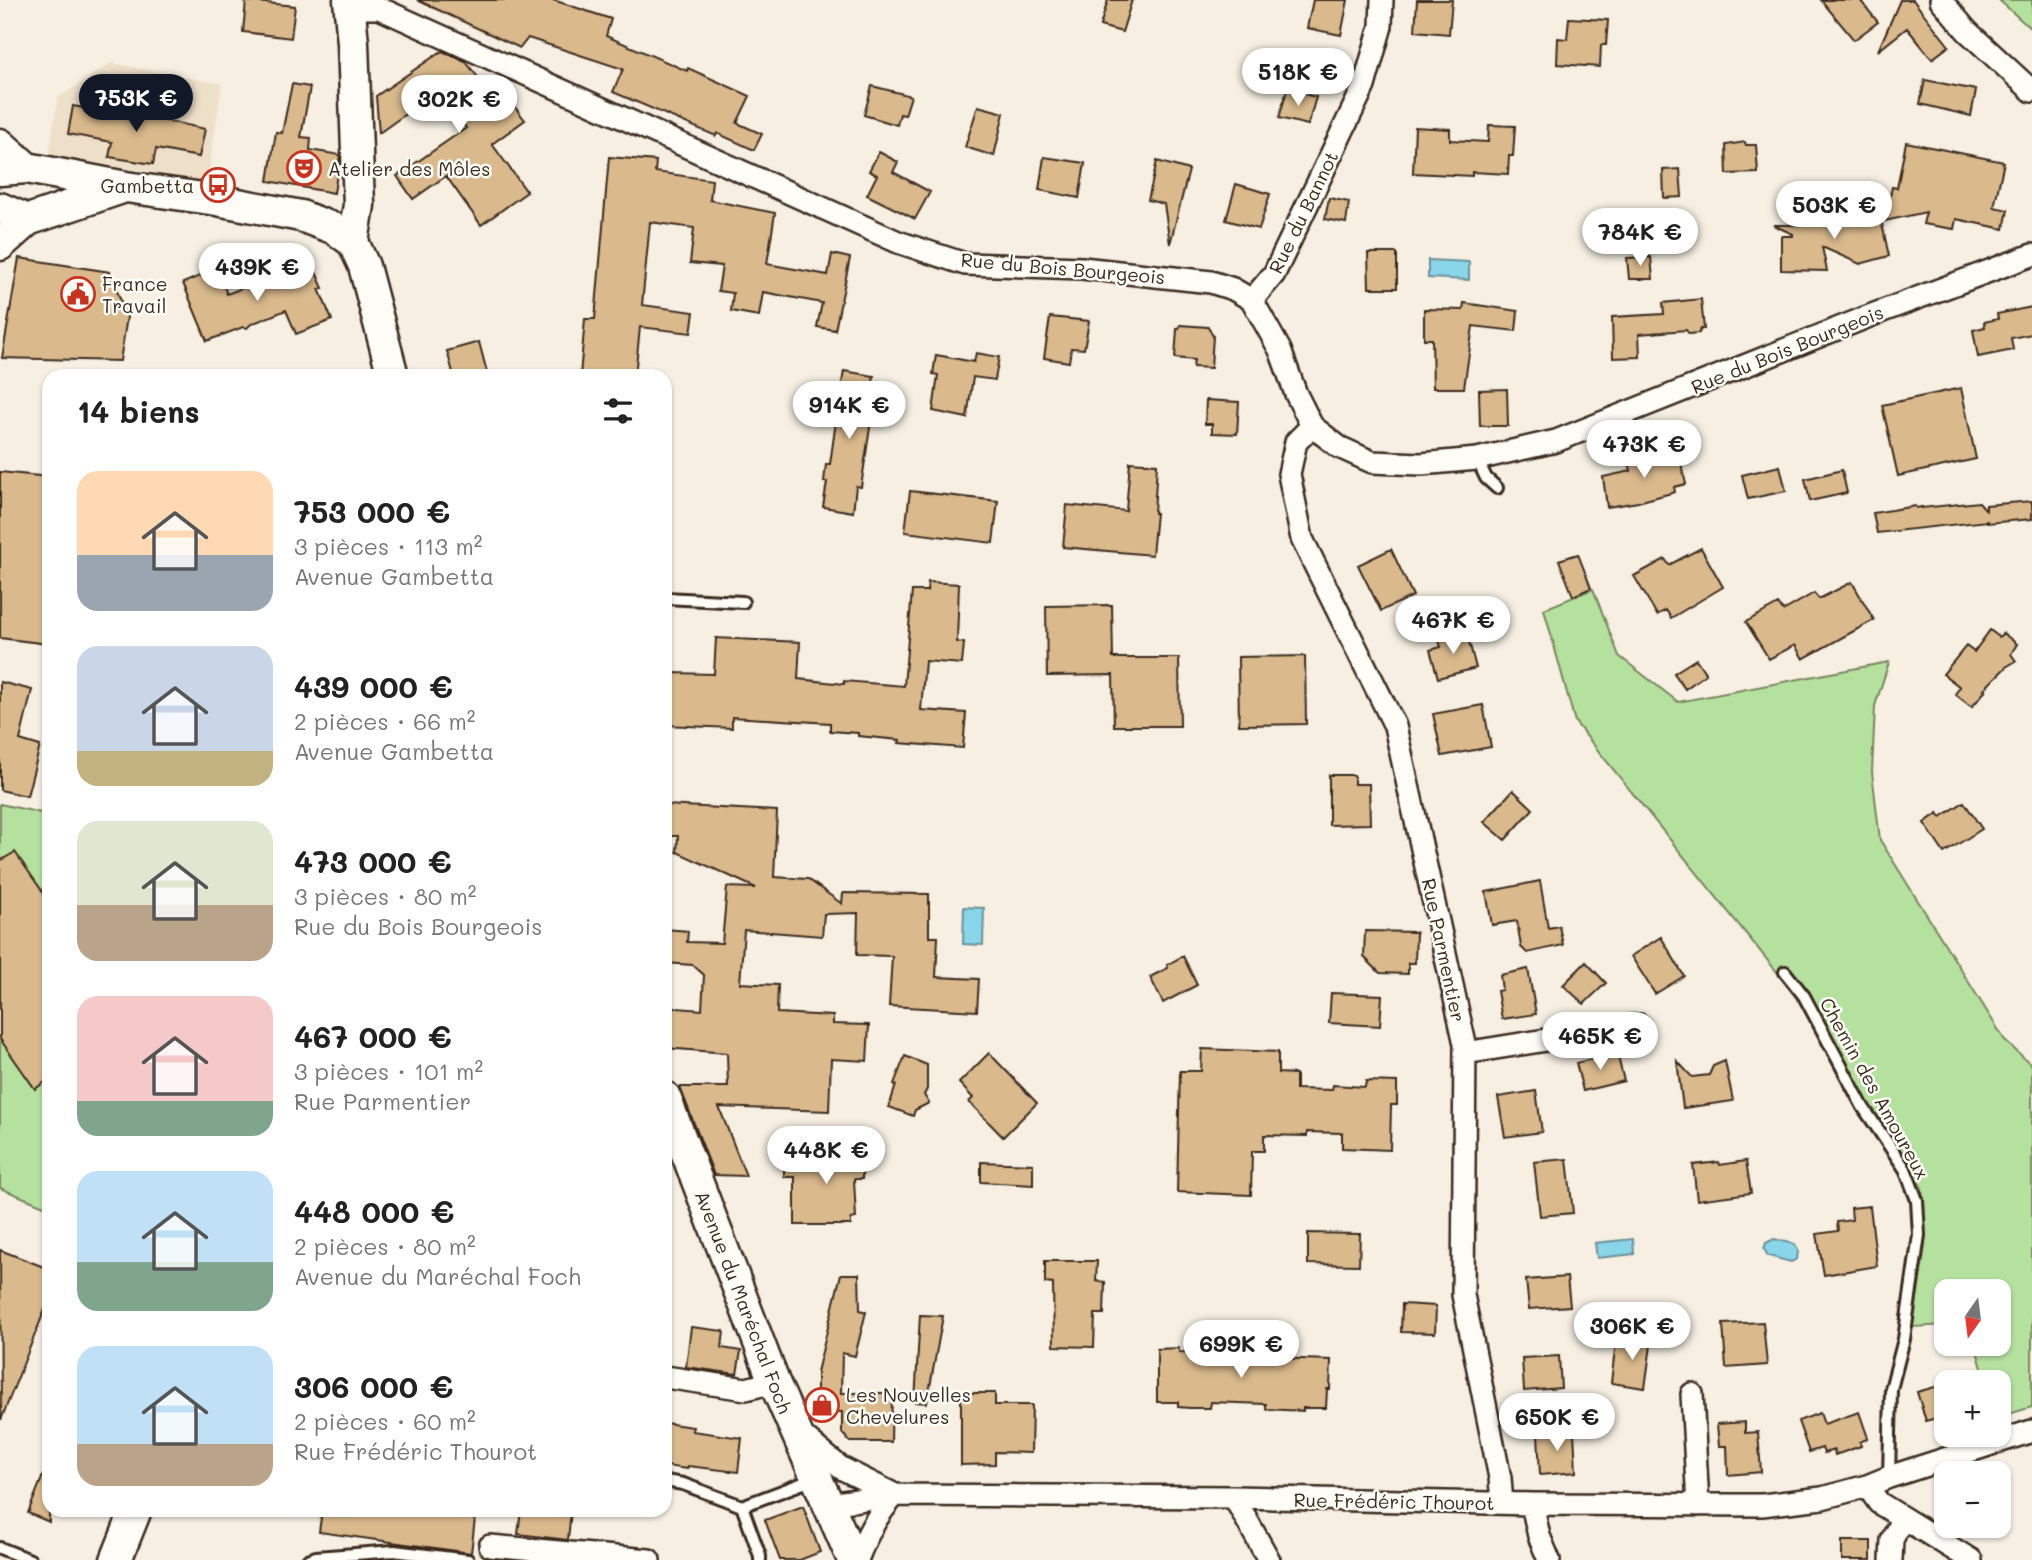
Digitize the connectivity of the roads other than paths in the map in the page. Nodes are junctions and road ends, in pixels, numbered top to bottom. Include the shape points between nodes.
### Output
1 (1382, 0) edge
2 (1941, 0) edge
3 (350, 4) edge
4 (2032, 90) edge
5 (0, 144) edge
6 (14, 169) edge
7 (126, 187) junction
8 (0, 208) edge
9 (28, 220) junction
10 (353, 242) junction
11 (0, 245) edge
12 (2032, 255) edge
13 (1252, 300) junction
14 (391, 369) edge
15 (1312, 426) junction
16 (1477, 459) junction
17 (1497, 488) dead end
18 (672, 598) edge
19 (743, 602) dead end
20 (1786, 972) dead end
21 (1639, 1025) dead end
22 (1465, 1053) junction
23 (672, 1115) edge
24 (672, 1378) edge
25 (774, 1382) junction
26 (1692, 1394) dead end
27 (794, 1428) junction
28 (2032, 1431) edge
29 (1889, 1476) junction
30 (672, 1481) edge
31 (1867, 1486) junction
32 (822, 1491) junction
33 (895, 1495) junction
34 (1234, 1497) junction
35 (1502, 1503) junction
36 (1532, 1504) junction
37 (1698, 1505) junction
38 (743, 1506) junction
39 (133, 1517) edge
40 (1902, 1519) junction
41 (0, 1548) edge
42 (489, 1553) edge
43 (30, 1560) edge
44 (116, 1560) edge
45 (308, 1560) edge
46 (468, 1560) edge
47 (649, 1560) edge
48 (760, 1560) edge
49 (855, 1560) edge
50 (1269, 1560) edge
51 (1549, 1560) edge
52 (1891, 1560) edge
53 (1971, 1560) edge

1 - 13 street, Rue du Bannot via 1381,26 1364,86 1274,274
2 - 4 street via 1967,31
3 - 10 street via 359,205
3 - 13 street, Rue du Bois Bourgeois via 380,8 898,242 965,264 1082,268 1211,282
5 - 6 street
6 - 7 street
7 - 9 street
7 - 10 street via 301,216 335,229
8 - 9 street
9 - 11 street
10 - 14 street via 364,265
12 - 16 street, Rue du Bois Bourgeois via 1556,441
13 - 15 street, Rue du Bois Bourgeois via 1280,350
15 - 16 street, Rue du Bois Bourgeois via 1339,447 1372,462
15 - 22 street, Rue Parmentier via 1296,442 1289,474 1302,539 1395,726
16 - 17 lane
18 - 19 lane
20 - 29 lane, Chemin des Amoureux via 1804,996 1863,1107 1906,1169 1917,1200 1919,1236 1904,1339 1891,1389
21 - 22 street
22 - 35 street, Rue Parmentier via 1463,1295
23 - 25 street, Avenue du Maréchal Foch
24 - 25 street via 746,1389
25 - 27 street, Avenue du Maréchal Foch
26 - 37 street
27 - 32 street, Avenue du Maréchal Foch
27 - 33 street, Rue Frédéric Thourot via 841,1468
28 - 29 street, Rue Frédéric Thourot
29 - 31 street, Rue Frédéric Thourot
30 - 38 lane
31 - 37 street, Rue Frédéric Thourot via 1822,1498 1762,1505
31 - 40 street via 1878,1503
32 - 33 street, Rue Frédéric Thourot
32 - 38 lane
32 - 49 street, Avenue du Maréchal Foch
33 - 34 street, Rue Frédéric Thourot
33 - 49 street via 878,1514
34 - 35 street, Rue Frédéric Thourot
34 - 50 street
35 - 36 street, Rue Frédéric Thourot
36 - 37 street, Rue Frédéric Thourot
36 - 51 street
38 - 48 lane
39 - 44 street
40 - 52 street via 1892,1539
40 - 53 street
41 - 43 lane
42 - 47 street
45 - 46 lane via 394,1551

